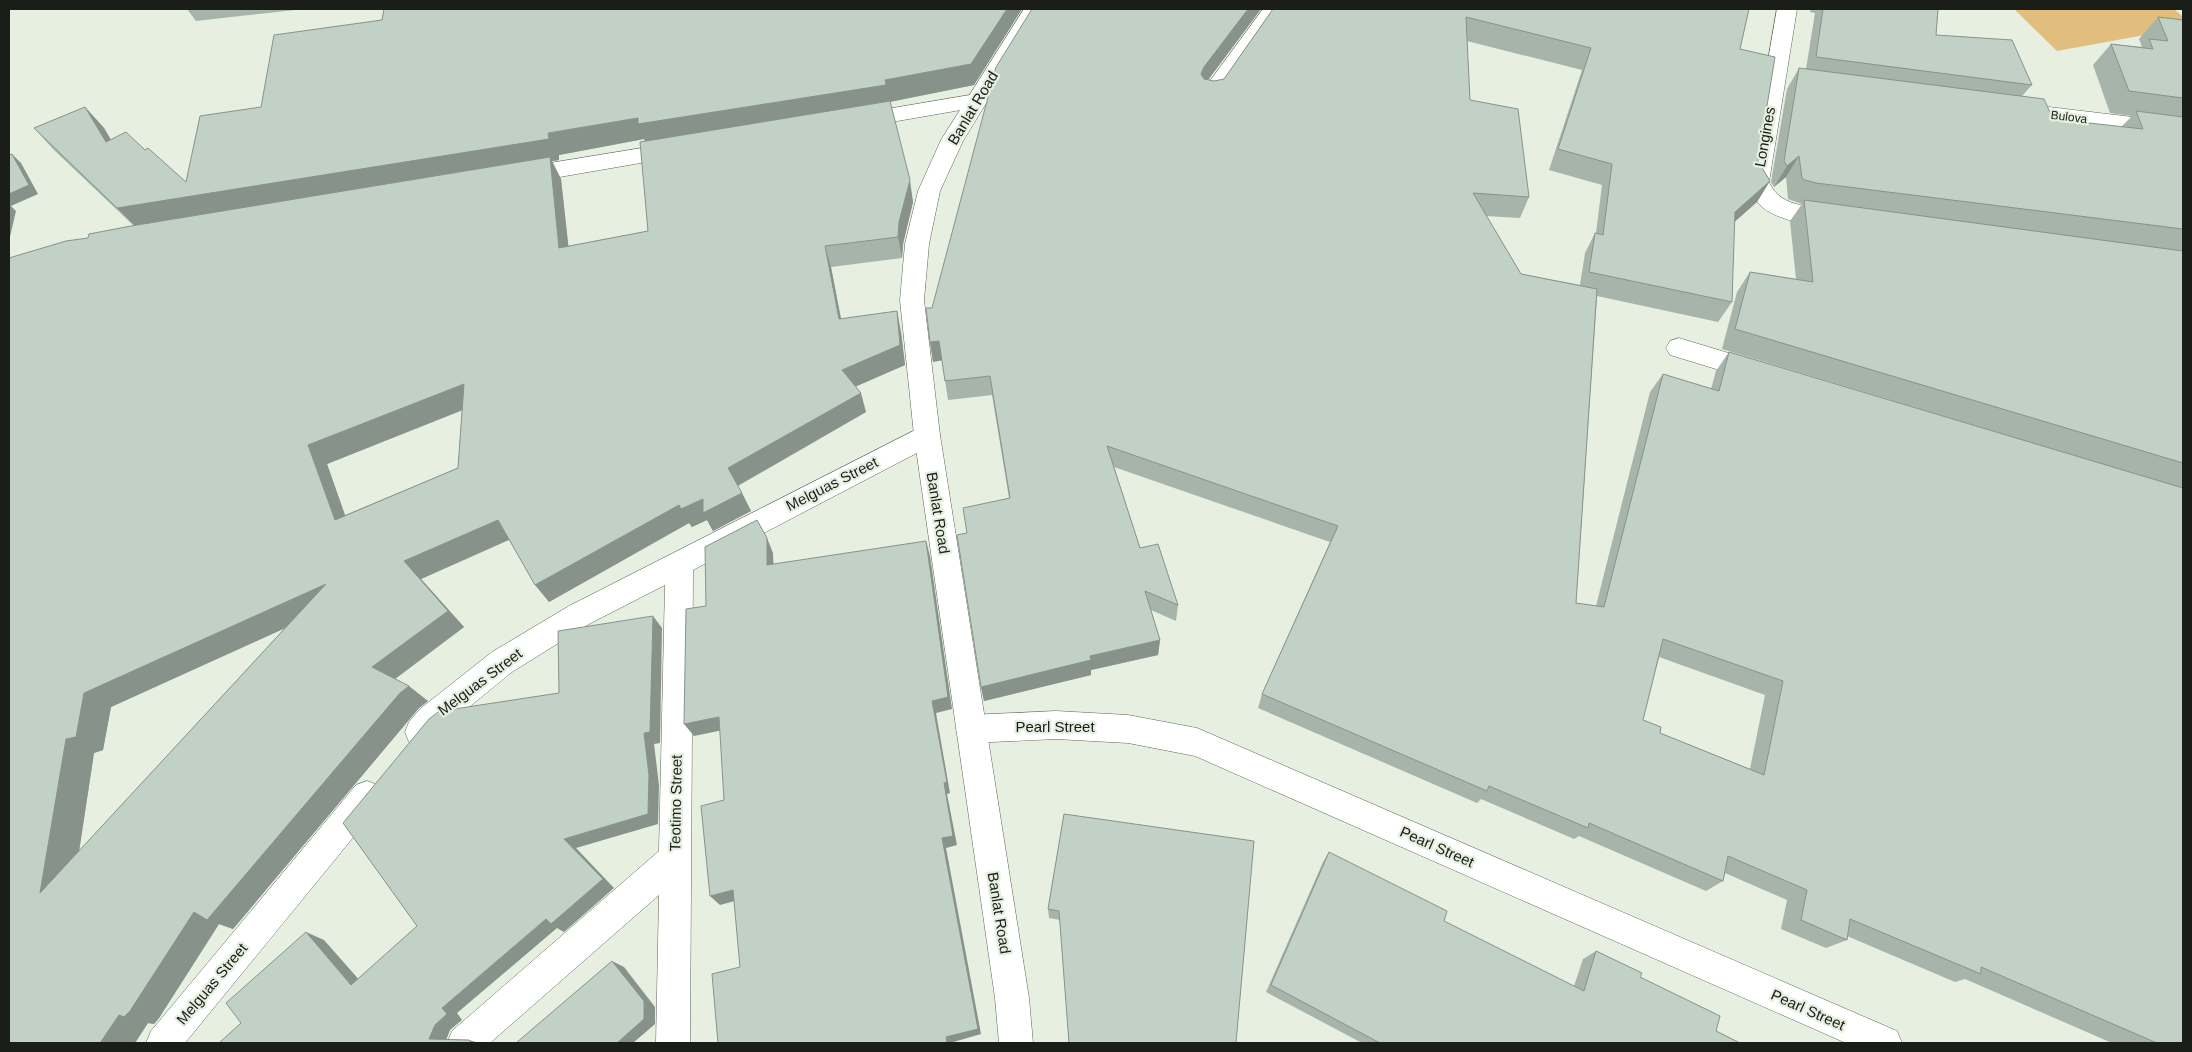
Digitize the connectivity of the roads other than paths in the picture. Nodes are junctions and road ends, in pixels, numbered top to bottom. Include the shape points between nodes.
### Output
1 (1034, 9) edge
2 (1273, 9) edge
3 (1787, 9) edge
4 (1212, 94) edge
5 (976, 101) junction
6 (1999, 108) edge
7 (839, 124) edge
8 (2183, 132) edge
9 (701, 146) edge
10 (494, 180) edge
11 (1856, 220) edge
12 (1680, 348) dead end
13 (1784, 380) edge
14 (926, 435) junction
15 (679, 563) junction
16 (971, 729) junction
17 (406, 749) edge
18 (387, 772) edge
19 (675, 859) junction
20 (163, 1043) edge
21 (464, 1043) edge
22 (673, 1043) edge
23 (1016, 1043) edge
24 (1885, 1043) edge

1 - 5 street, Banlat Road
2 - 4 street
3 - 11 street, Longines via 1785,80 1758,182 1760,192 1785,211
5 - 7 street
5 - 14 street, Banlat Road via 952,140 929,191 917,244 912,300
6 - 8 street, Bulova
9 - 10 street
12 - 13 street
14 - 15 street, Melguas Street
14 - 16 street, Banlat Road
15 - 17 street, Melguas Street via 579,615 502,662 431,719
15 - 19 street, Teotimo Street
16 - 23 street, Banlat Road
16 - 24 street, Pearl Street via 1056,725 1128,729 1197,742
18 - 20 street, Melguas Street
19 - 21 street
19 - 22 street, Teotimo Street

